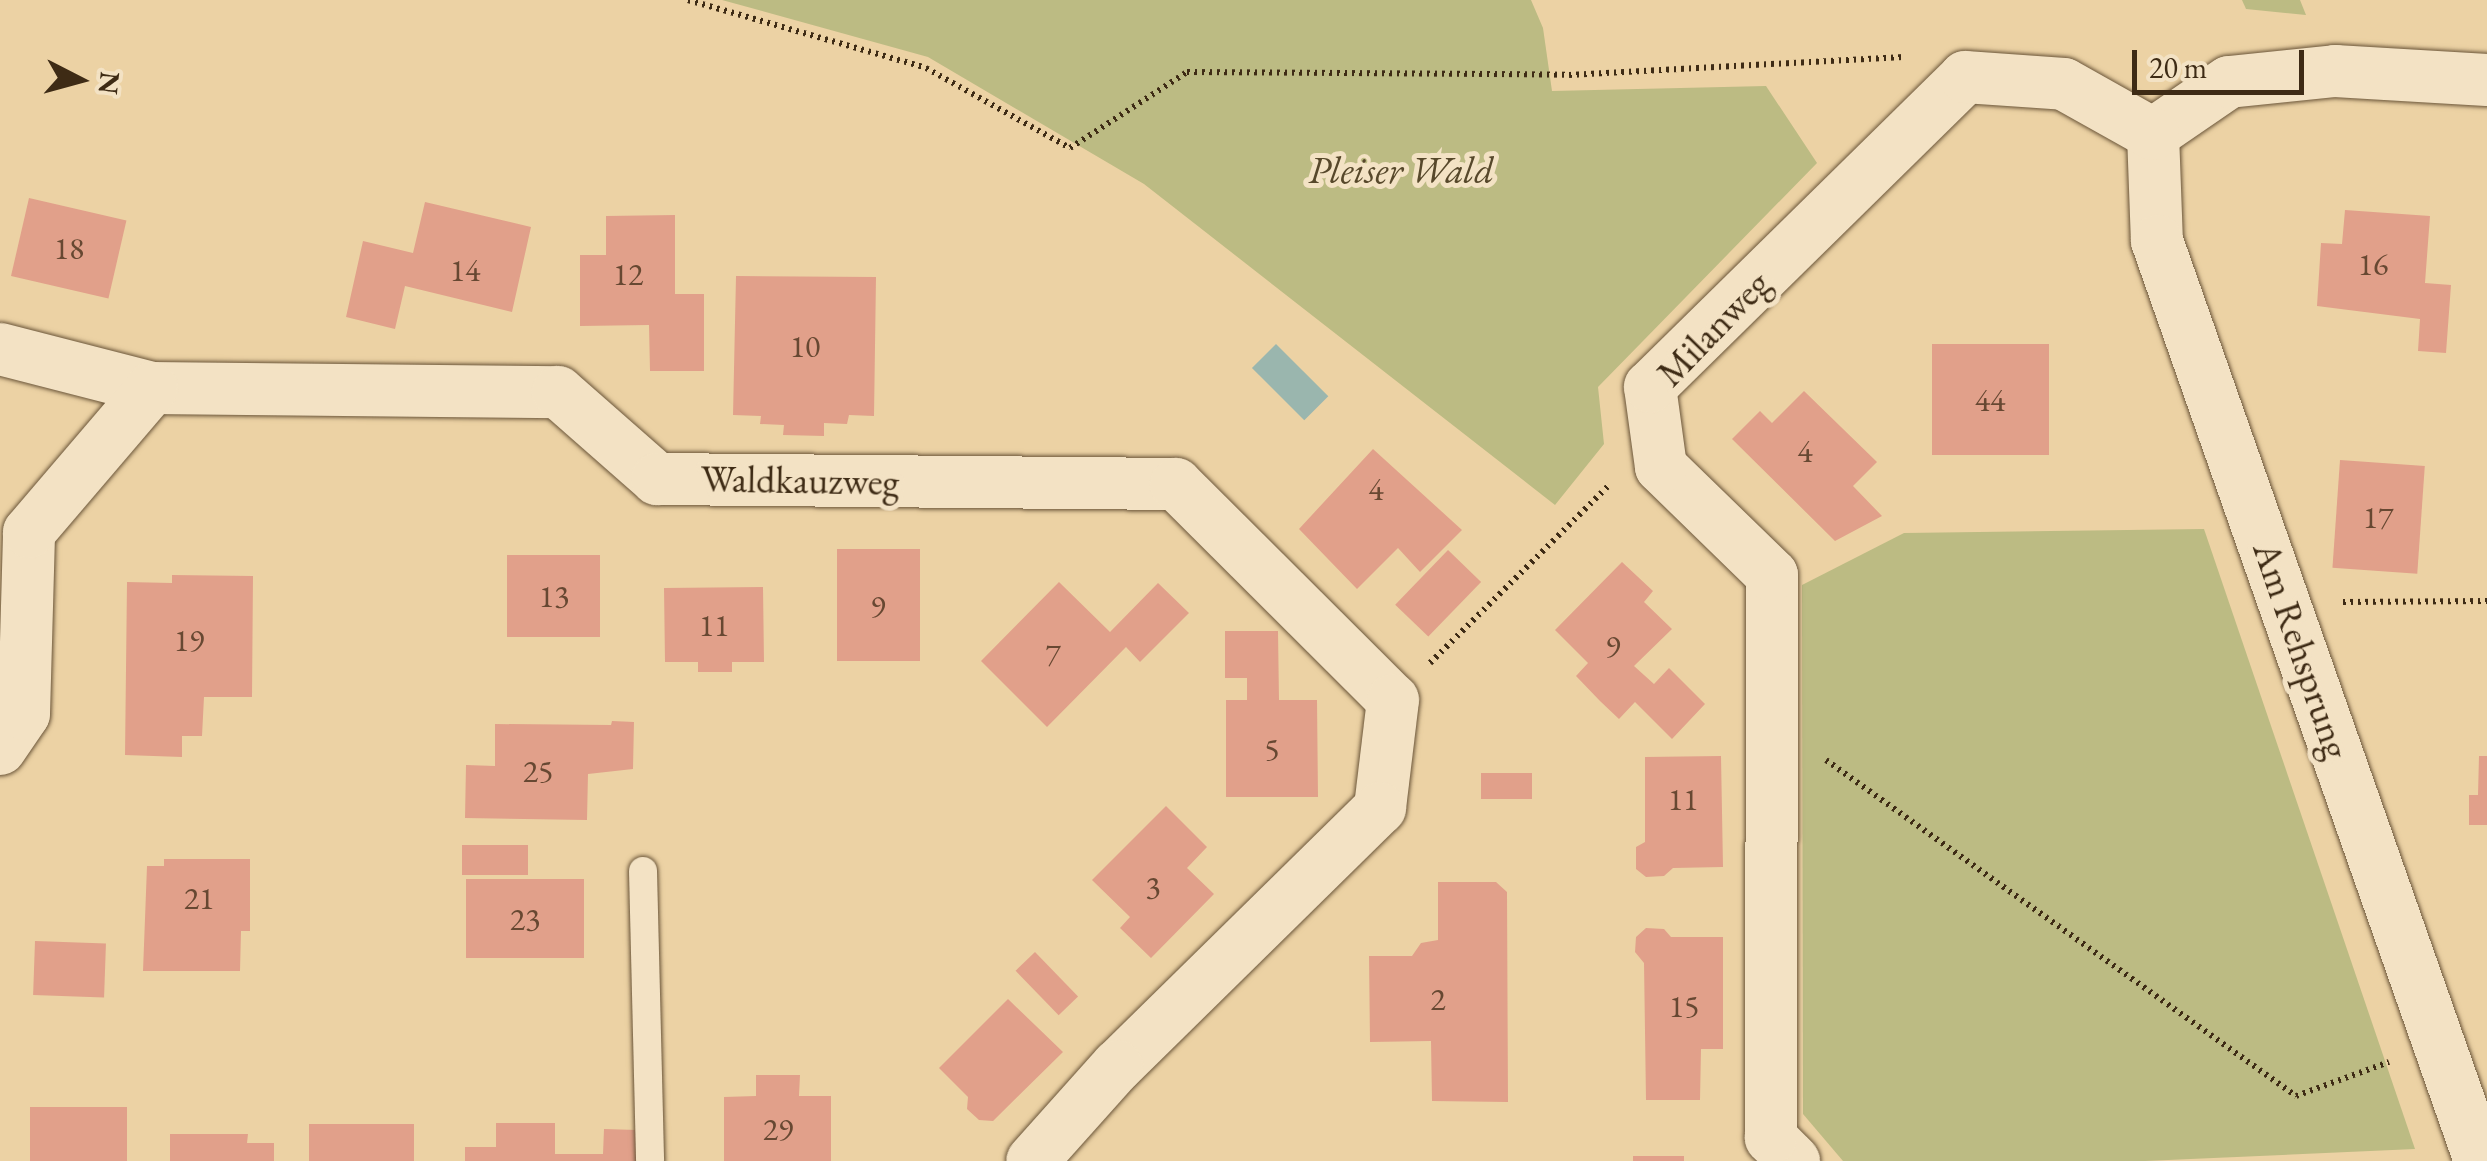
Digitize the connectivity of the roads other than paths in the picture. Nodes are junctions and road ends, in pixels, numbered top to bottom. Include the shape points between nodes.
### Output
1 (2487, 80) edge
2 (2153, 134) junction
3 (0, 350) edge
4 (152, 388) junction
5 (0, 749) edge
6 (643, 872) dead end
7 (650, 1161) edge
8 (1032, 1161) edge
9 (1794, 1161) edge
10 (2480, 1161) edge

1 - 2 street via 2334,71 2228,82
2 - 9 street, Milanweg via 2064,84 1966,77 1650,388 1661,467 1772,575 1771,1138
2 - 10 street, Am Rehsprung via 2157,241
3 - 4 street, Waldkauzweg
4 - 5 street via 29,532 24,714
4 - 8 street, Waldkauzweg via 558,392 656,479 1176,484 1393,700 1380,808 1117,1066
6 - 7 lane

